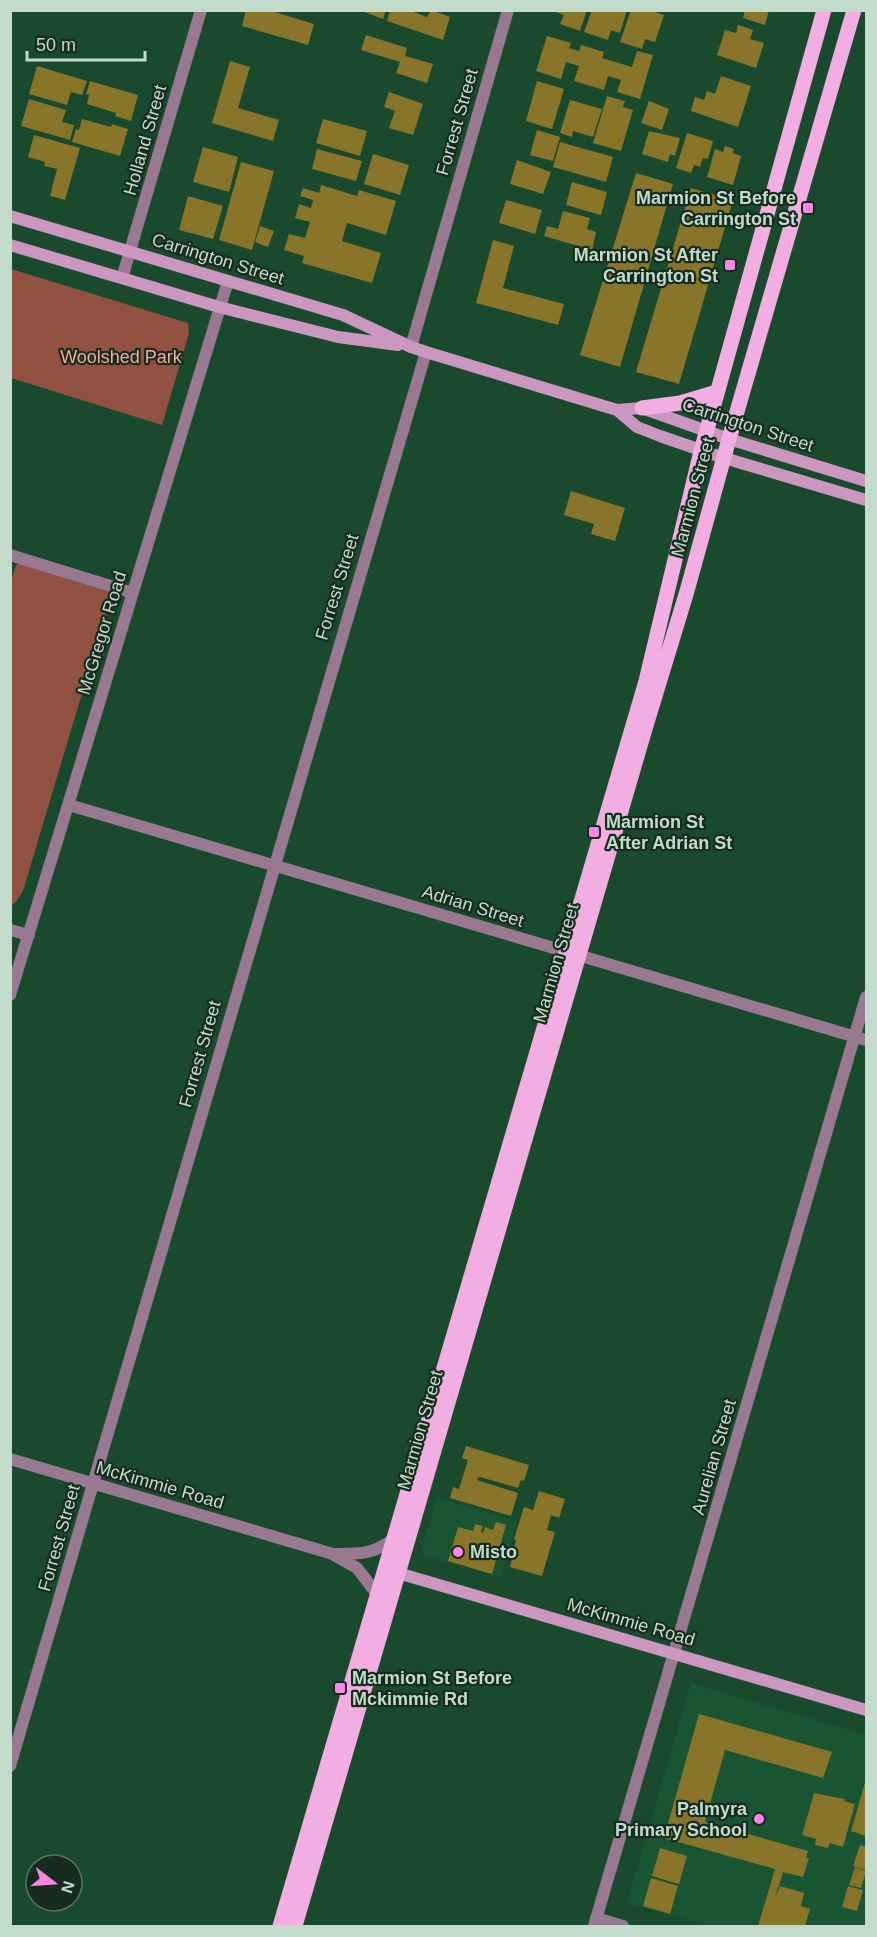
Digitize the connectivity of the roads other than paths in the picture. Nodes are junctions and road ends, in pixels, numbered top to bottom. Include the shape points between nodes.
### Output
1 (201, 10) edge
2 (508, 10) edge
3 (824, 10) edge
4 (854, 10) edge
5 (10, 216) edge
6 (10, 245) edge
7 (131, 251) junction
8 (122, 278) junction
9 (228, 281) junction
10 (219, 307) junction
11 (411, 347) junction
12 (426, 352) junction
13 (717, 392) junction
14 (642, 408) junction
15 (617, 410) junction
16 (707, 432) junction
17 (729, 439) junction
18 (701, 451) junction
19 (724, 458) junction
20 (867, 481) edge
21 (867, 500) edge
22 (10, 555) edge
23 (133, 593) junction
24 (69, 805) junction
25 (274, 866) junction
26 (10, 930) edge
27 (28, 935) junction
28 (572, 953) junction
29 (10, 995) edge
30 (867, 997) edge
31 (861, 1039) edge
32 (10, 1459) edge
33 (93, 1484) junction
34 (394, 1539) junction
35 (333, 1554) junction
36 (391, 1571) junction
37 (377, 1594) junction
38 (674, 1654) junction
39 (867, 1710) edge
40 (10, 1766) edge
41 (595, 1922) edge
42 (280, 1926) edge
43 (295, 1926) edge
44 (623, 1926) edge

1 - 7 street, Holland Street
2 - 11 street, Forrest Street
3 - 13 main road, Marmion Street
4 - 17 main road, Marmion Street
5 - 7 main road, Carrington Street
6 - 8 main road, Carrington Street
7 - 8 street, Holland Street
7 - 9 main road, Carrington Street
8 - 10 main road, Carrington Street
9 - 10 street, McGregor Road
9 - 11 main road, Carrington Street via 343,315
10 - 11 main road, Carrington Street via 338,337
10 - 23 street, McGregor Road
11 - 12 main road, Carrington Street
12 - 15 main road, Carrington Street
12 - 25 street, Forrest Street
13 - 14 main road via 680,403
13 - 16 main road, Marmion Street
14 - 15 main road, Carrington Street
14 - 16 main road, Carrington Street
15 - 18 main road, Carrington Street via 637,427
16 - 17 main road, Carrington Street
16 - 18 main road, Marmion Street
17 - 19 main road, Marmion Street
17 - 20 main road, Carrington Street
18 - 19 main road, Carrington Street
18 - 28 main road, Marmion Street via 646,681
19 - 21 main road, Carrington Street
19 - 28 main road, Marmion Street via 687,591
22 - 23 street
23 - 24 street, McGregor Road
24 - 25 street, Adrian Street
24 - 27 street, McGregor Road
25 - 28 street, Adrian Street
25 - 33 street, Forrest Street
26 - 27 street
27 - 29 street, McGregor Road
28 - 31 street, Adrian Street
28 - 34 main road, Marmion Street
28 - 36 main road, Marmion Street
30 - 31 street, Aurelian Street
31 - 38 street, Aurelian Street
32 - 33 street, McKimmie Road
33 - 35 street, McKimmie Road
33 - 40 street, Forrest Street
34 - 35 street, McKimmie Road via 366,1554
34 - 36 main road, Marmion Street
35 - 37 street, McKimmie Road via 357,1568
36 - 37 main road, Marmion Street
36 - 38 main road, McKimmie Road
36 - 43 main road, Marmion Street
37 - 42 main road, Marmion Street
38 - 39 main road, McKimmie Road
38 - 41 street, Aurelian Street
41 - 44 street

